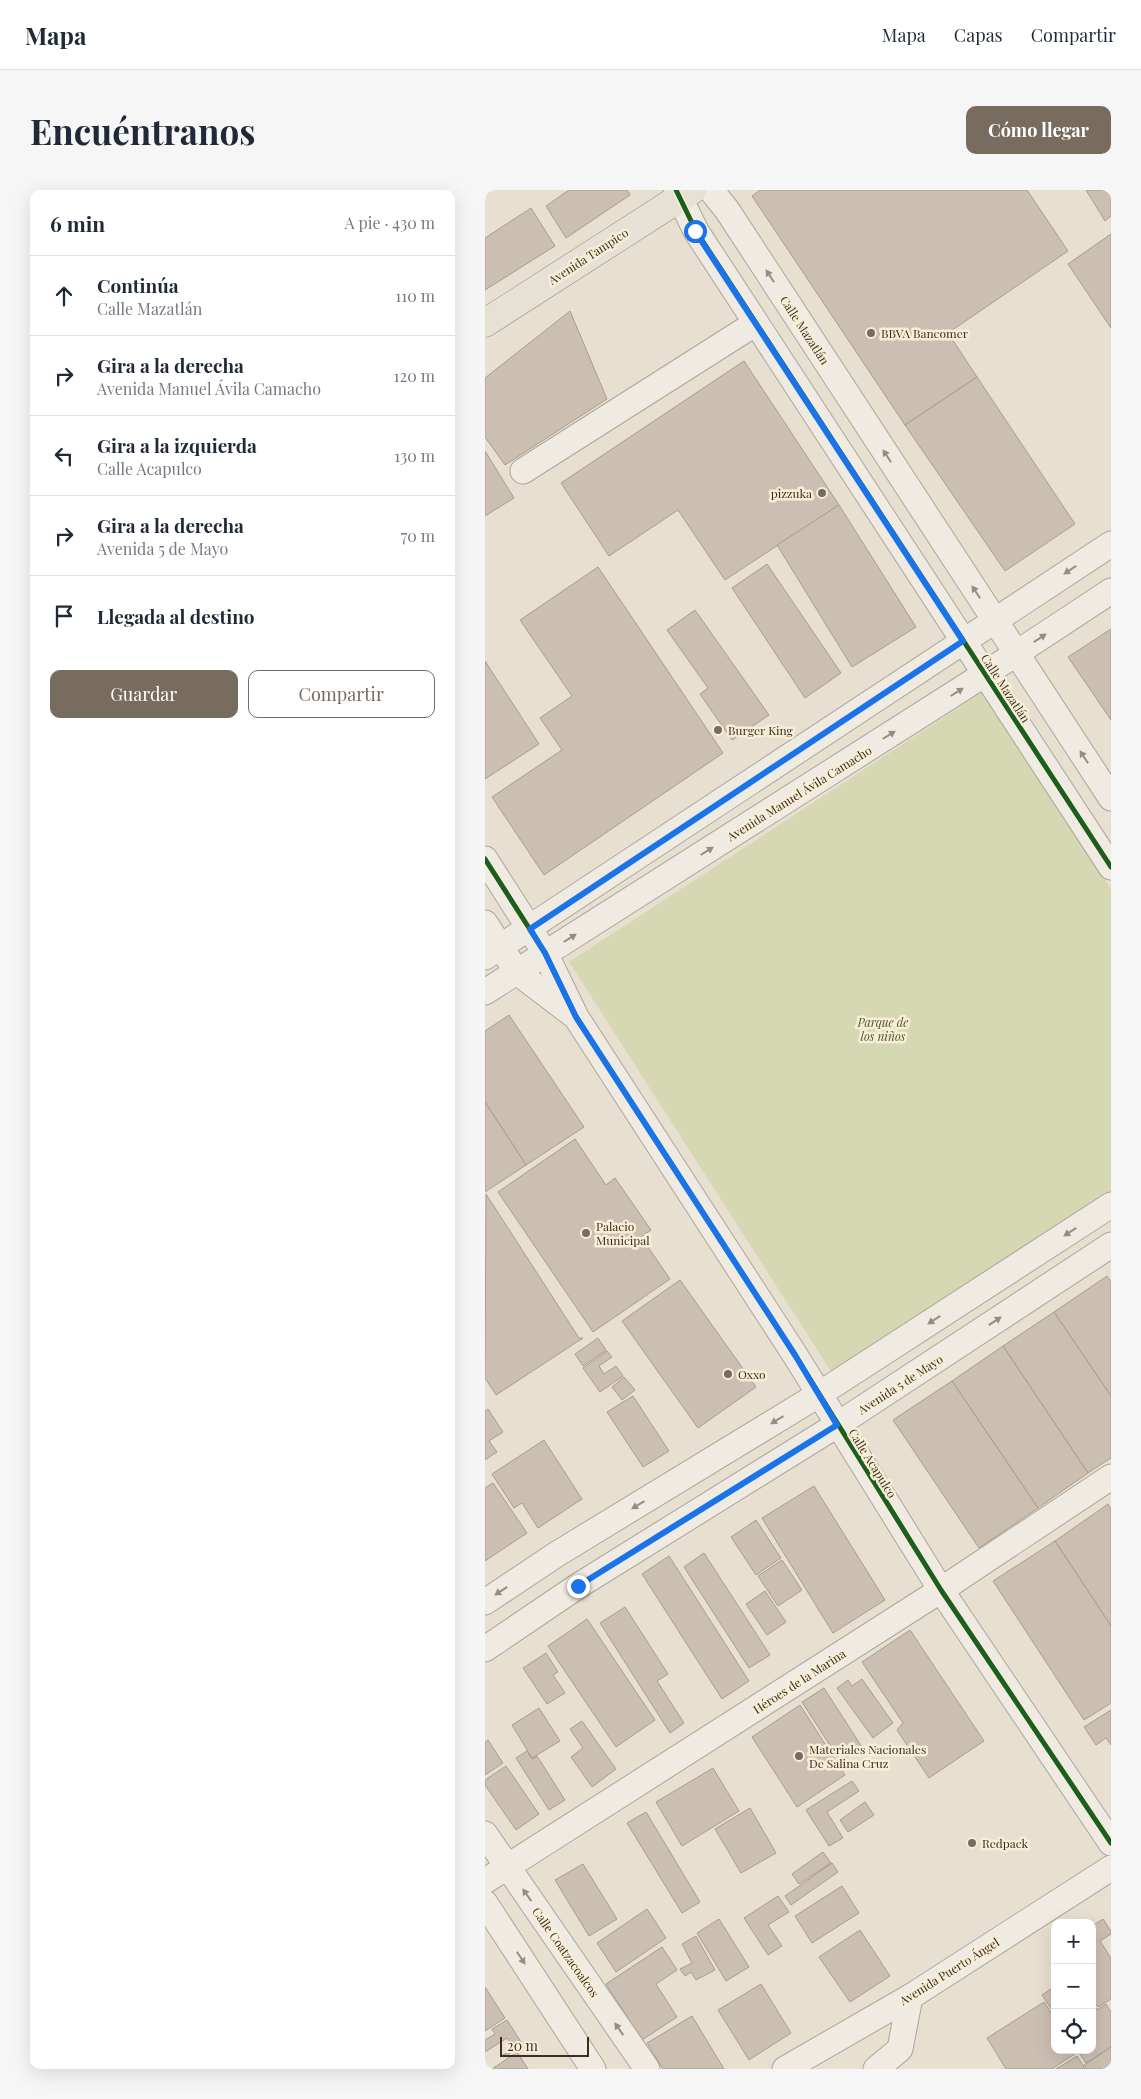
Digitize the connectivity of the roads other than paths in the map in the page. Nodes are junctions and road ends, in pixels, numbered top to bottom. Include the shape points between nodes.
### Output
1 (711, 190) edge
2 (682, 193) edge
3 (485, 323) edge
4 (756, 324) junction
5 (523, 471) dead end
6 (1111, 544) edge
7 (1111, 591) edge
8 (995, 620) junction
9 (963, 641) junction
10 (1016, 654) junction
11 (985, 674) junction
12 (1111, 798) edge
13 (485, 859) edge
14 (1111, 867) edge
15 (485, 923) edge
16 (530, 929) junction
17 (493, 952) edge
18 (545, 953) junction
19 (517, 972) junction
20 (485, 992) edge
21 (576, 1017) junction
22 (1111, 1205) edge
23 (1111, 1245) edge
24 (818, 1394) junction
25 (837, 1425) junction
26 (1111, 1477) edge
27 (557, 1554) junction
28 (578, 1586) junction
29 (941, 1590) junction
30 (485, 1602) edge
31 (485, 1649) edge
32 (485, 1834) edge
33 (1111, 1843) edge
34 (507, 1867) junction
35 (1111, 1868) edge
36 (485, 1881) edge
37 (485, 1903) edge
38 (910, 1997) junction
39 (593, 2069) edge
40 (647, 2069) edge
41 (785, 2069) edge
42 (876, 2069) edge

8 -> 1 street, Calle Mazatlán
2 - 3 main road, Avenida Tampico
2 - 4 street, Calle Mazatlán via 695,231
4 - 5 street
4 - 9 street, Calle Mazatlán
6 -> 8 street
10 -> 7 street, Avenida Manuel Ávila Camacho
8 - 9 street
8 - 10 street, Calle Mazatlán
9 - 11 street, Calle Mazatlán
9 - 16 street
10 - 11 street, Avenida Manuel Ávila Camacho
12 -> 10 street, Calle Mazatlán
11 - 14 street, Calle Mazatlán
18 -> 11 street, Avenida Manuel Ávila Camacho
13 - 16 street, Calle Acapulco
15 - 17 street, Calle Acapulco
16 - 17 street
16 - 18 street, Calle Acapulco
17 - 19 street, Calle Acapulco
18 - 19 street, Avenida Manuel Ávila Camacho
18 - 21 street, Calle Acapulco
19 - 20 street, Avenida Manuel Ávila Camacho
19 - 21 street, Calle Acapulco
21 - 24 street, Calle Acapulco
22 -> 24 street
25 -> 23 street, Avenida 5 de Mayo
24 - 25 street, Calle Acapulco
24 -> 27 street
25 - 28 street, Avenida 5 de Mayo
25 - 29 street, Calle Acapulco
26 - 29 street, Héroes de la Marina
27 - 28 street
27 -> 30 street
28 - 31 street, Avenida 5 de Mayo
29 - 33 street, Calle Acapulco
29 - 34 street, Héroes de la Marina
32 - 34 street, Calle Coatzacoalcos
34 - 36 street, Héroes de la Marina
40 -> 34 street, Calle Coatzacoalcos
35 - 38 street, Avenida Puerto Ángel
37 -> 39 street
38 - 41 street, Avenida Puerto Ángel
38 - 42 street via 900,2050

